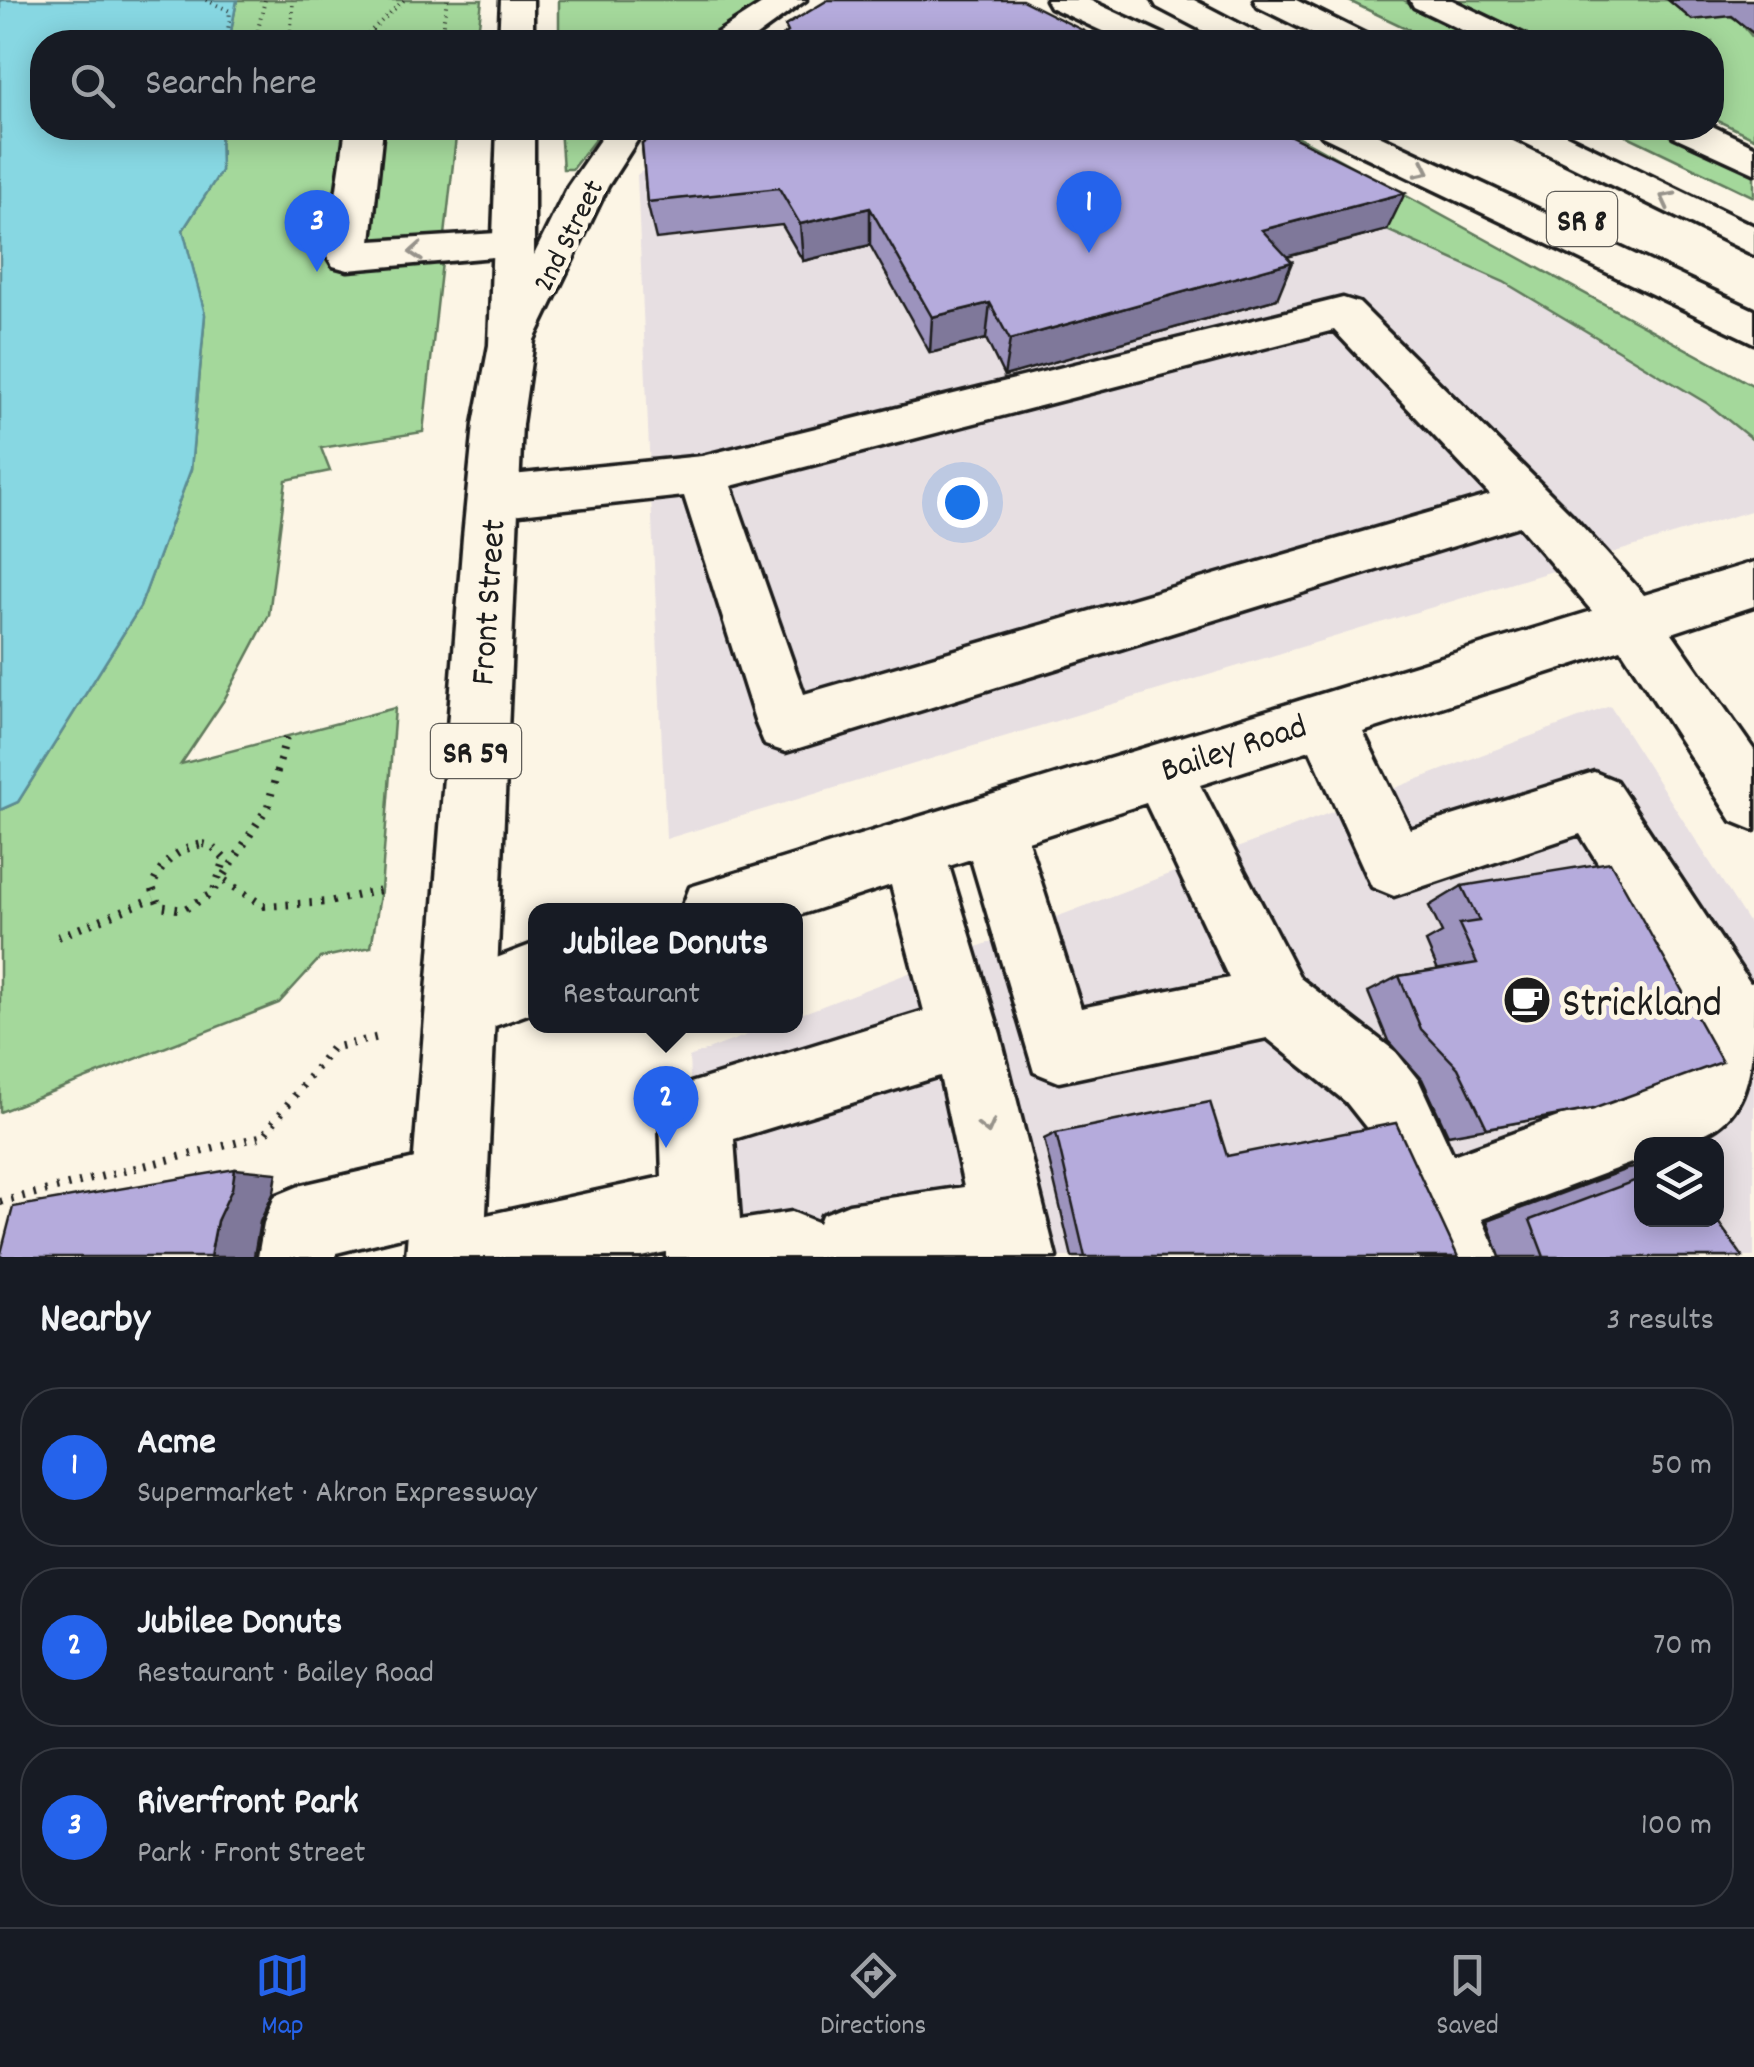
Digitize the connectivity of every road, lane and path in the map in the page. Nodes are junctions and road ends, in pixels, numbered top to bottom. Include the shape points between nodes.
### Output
1 (206, 0) edge
2 (265, 0) edge
3 (293, 0) edge
4 (404, 0) edge
5 (447, 0) edge
6 (517, 0) edge
7 (790, 0) edge
8 (1062, 0) edge
9 (1169, 0) edge
10 (1270, 0) edge
11 (1426, 0) edge
12 (228, 30) edge
13 (258, 30) edge
14 (291, 30) edge
15 (372, 30) edge
16 (442, 30) edge
17 (516, 30) edge
18 (744, 30) edge
19 (1127, 30) edge
20 (1226, 30) edge
21 (1331, 30) edge
22 (1488, 30) edge
23 (362, 140) edge
24 (515, 140) edge
25 (618, 140) edge
26 (1360, 140) edge
27 (1433, 140) edge
28 (1548, 140) edge
29 (1711, 140) edge
30 (1754, 161) edge
31 (1754, 242) edge
32 (513, 246) junction
33 (1754, 310) edge
34 (1754, 328) edge
35 (512, 345) junction
36 (702, 474) junction
37 (493, 497) junction
38 (1529, 503) junction
39 (1754, 584) edge
40 (1633, 621) junction
41 (1323, 717) junction
42 (286, 737) dead end
43 (1160, 770) junction
44 (1754, 801) edge
45 (992, 824) junction
46 (912, 849) junction
47 (222, 880) junction
48 (381, 890) dead end
49 (154, 898) junction
50 (736, 903) edge
51 (58, 937) dead end
52 (528, 980) edge
53 (1276, 1002) junction
54 (462, 1004) junction
55 (1745, 1019) edge
56 (965, 1034) junction
57 (379, 1037) dead end
58 (0, 1202) edge
59 (447, 1222) edge
60 (1447, 1229) edge
61 (1013, 1238) edge
62 (758, 1242) edge
63 (298, 1257) edge
64 (473, 1257) edge

1 - 12 path via 230,11
2 - 13 path
3 - 14 path
4 - 15 path
5 - 16 path
6 - 17 main road
7 - 18 main road
8 - 19 main road
9 - 20 main road
10 - 21 main road
11 - 22 main road
32 -> 23 main road via 348,256
24 - 32 main road, Front Street / SR 59
25 - 35 main road, 2nd Street / SR 59 via 588,186
26 -> 34 main road
27 - 33 main road, SR 8
31 -> 28 main road, SR 8
29 - 30 main road
32 - 35 main road, Front Street / SR 59
35 - 37 main road, Front Street / SR 59
36 - 37 main road
36 - 38 main road via 1344,313
36 - 38 main road via 786,726
37 - 54 main road, Front Street / SR 59
38 - 40 main road
39 - 40 main road, Bailey Road
40 - 41 main road, Bailey Road
40 - 44 main road
41 - 43 main road, Bailey Road
41 - 55 main road via 1394,865 1594,801
42 - 47 path via 268,806
43 - 45 main road, Bailey Road
43 - 53 main road
45 - 46 main road, Bailey Road
45 - 53 main road via 1059,1048
46 - 50 main road, Bailey Road
46 - 56 main road
47 - 48 path via 264,906
47 - 49 path via 205,900 180,912
47 - 49 path via 220,852 192,846 161,866
49 - 51 path
52 - 54 main road
53 - 60 main road via 1370,1077 1394,1106
54 - 59 main road, Front Street / SR 59
55 - 60 main road via 1719,1080 1700,1101
56 -> 61 main road
56 - 62 main road via 696,1114
57 - 58 path via 332,1048 263,1136
59 - 63 main road via 302,1224
61 - 62 main road
62 - 64 main road

